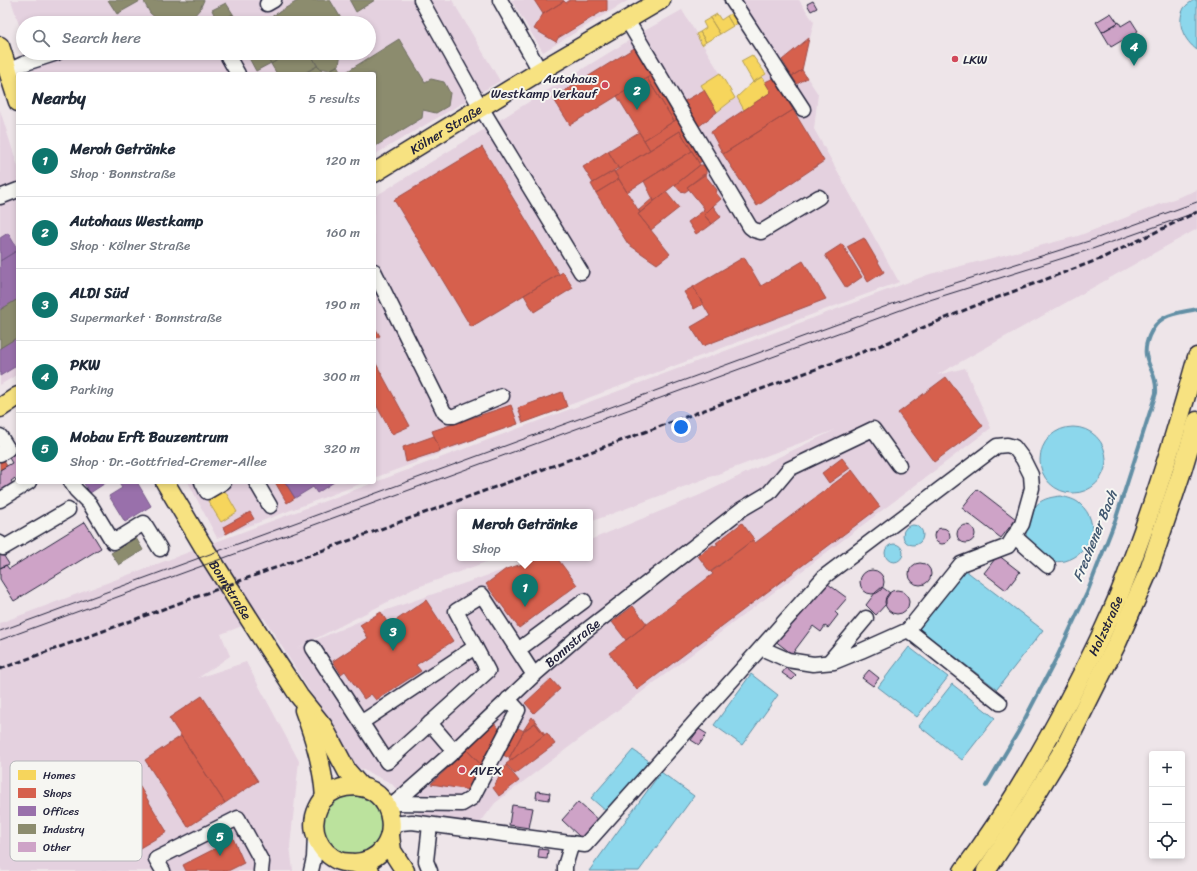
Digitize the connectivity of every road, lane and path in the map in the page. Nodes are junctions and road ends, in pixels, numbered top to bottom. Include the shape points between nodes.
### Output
1 (421, 0) edge
2 (500, 0) edge
3 (661, 0) edge
4 (732, 0) edge
5 (627, 20) junction
6 (0, 47) edge
7 (36, 60) edge
8 (230, 60) edge
9 (8, 71) junction
10 (540, 71) junction
11 (237, 72) edge
12 (16, 96) edge
13 (481, 107) junction
14 (803, 109) dead end
15 (376, 172) edge
16 (16, 191) edge
17 (0, 197) edge
18 (819, 197) dead end
19 (581, 272) dead end
20 (376, 275) edge
21 (1197, 357) edge
22 (502, 396) dead end
23 (16, 397) edge
24 (0, 408) edge
25 (1197, 421) edge
26 (0, 436) edge
27 (9, 449) edge
28 (899, 465) dead end
29 (26, 484) edge
30 (72, 484) edge
31 (167, 484) edge
32 (203, 484) edge
33 (221, 484) edge
34 (257, 484) edge
35 (0, 500) edge
36 (270, 506) dead end
37 (68, 510) dead end
38 (1014, 536) junction
39 (0, 543) edge
40 (160, 549) dead end
41 (1048, 566) dead end
42 (584, 601) dead end
43 (866, 618) dead end
44 (908, 630) junction
45 (475, 647) junction
46 (313, 648) dead end
47 (761, 648) junction
48 (518, 650) junction
49 (828, 662) junction
50 (534, 675) junction
51 (299, 696) junction
52 (508, 699) junction
53 (1000, 702) dead end
54 (362, 722) junction
55 (430, 723) junction
56 (454, 750) junction
57 (361, 787) junction
58 (325, 798) junction
59 (391, 805) junction
60 (430, 825) junction
61 (391, 831) junction
62 (315, 834) junction
63 (572, 843) junction
64 (345, 866) edge
65 (163, 871) edge
66 (261, 871) edge
67 (311, 871) edge
68 (370, 871) edge
69 (405, 871) edge
70 (430, 871) edge
71 (565, 871) edge
72 (963, 871) edge
73 (986, 871) edge

1 - 13 street
2 - 10 street
3 - 5 main road, Kölner Straße
4 - 14 street
5 - 10 main road, Kölner Straße
5 - 18 street via 754,230 761,232
6 - 9 main road
7 - 9 street
8 - 11 street
9 - 12 main road
10 - 13 main road, Kölner Straße
13 - 15 main road, Kölner Straße
13 - 19 street
16 - 17 street
20 - 22 street via 444,412 454,416
21 - 72 main road, Holzstraße via 1164,470 1133,560 1102,633 1052,732 1018,791
23 - 24 main road
25 - 73 main road, Holzstraße via 1149,570 1118,641 1065,747
26 - 27 street
28 - 50 street, Bonnstraße via 873,429 789,469 769,493 742,509 579,636
29 - 35 street
30 - 40 street via 90,504 113,542 144,523
31 - 51 main road, Bonnstraße via 203,546
32 - 33 street via 207,492
34 - 36 street
37 - 39 street via 3,548
38 - 41 street
38 - 44 street via 1008,546 961,564
38 - 47 street via 1022,524 1028,506 1032,488 1030,475 1024,459 1014,447 997,446 825,576
42 - 48 street
43 - 49 street
44 - 49 street via 834,662
44 - 53 street
45 - 48 street via 456,610 482,595
45 - 54 street
45 - 55 street via 488,671
46 - 54 street
47 - 49 street via 788,660 813,664
47 - 63 street via 585,845
48 - 50 street
50 - 52 street, Bonnstraße
51 - 57 main road, Bonnstraße via 323,726 348,771
51 - 58 main road, Bonnstraße via 318,751
52 - 56 street, Bonnstraße
52 - 59 street via 518,710 472,798 462,804
54 - 55 street via 387,762
55 - 56 street
56 - 59 street, Bonnstraße
57 - 58 main road via 342,788
57 - 59 main road via 372,791
58 - 62 main road via 316,813
59 - 61 main road
60 - 61 street via 401,823
60 - 63 street
60 - 70 street via 426,861
61 - 64 main road via 386,845 370,860
61 - 69 main road via 392,851
62 - 64 main road via 327,854
62 - 67 street
63 - 71 street
64 - 68 main road
65 - 66 street via 156,859 238,818 262,862

